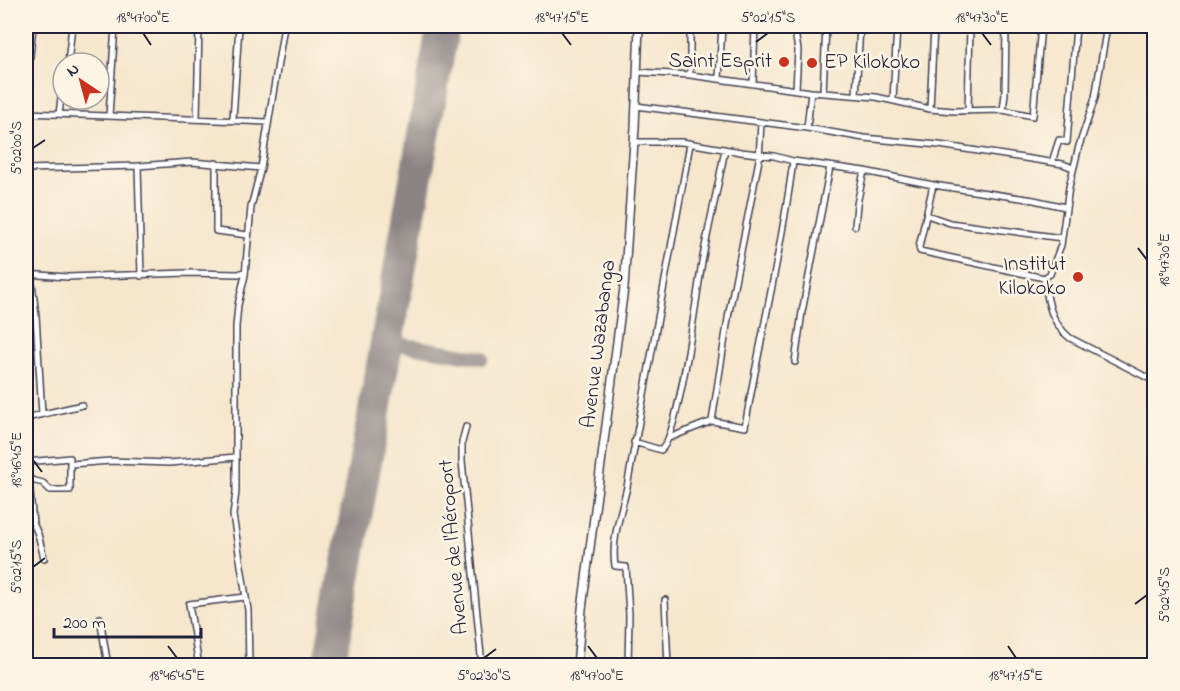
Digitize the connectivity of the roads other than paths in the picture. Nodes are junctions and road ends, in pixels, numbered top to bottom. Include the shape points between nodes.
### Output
1 (33, 26) edge
2 (72, 26) edge
3 (115, 26) edge
4 (199, 26) edge
5 (239, 26) edge
6 (284, 26) edge
7 (639, 26) edge
8 (690, 26) edge
9 (722, 26) edge
10 (755, 26) edge
11 (794, 26) edge
12 (826, 26) edge
13 (860, 26) edge
14 (897, 26) edge
15 (934, 26) edge
16 (970, 26) edge
17 (1006, 26) edge
18 (1041, 26) edge
19 (1076, 26) edge
20 (1107, 26) edge
21 (69, 51) edge
22 (637, 72) junction
23 (690, 75) junction
24 (720, 78) junction
25 (753, 83) junction
26 (796, 89) junction
27 (811, 92) junction
28 (823, 92) junction
29 (26, 94) edge
30 (856, 95) junction
31 (893, 100) junction
32 (636, 106) junction
33 (930, 109) junction
34 (1003, 110) junction
35 (59, 111) edge
36 (968, 111) junction
37 (26, 113) edge
38 (59, 114) junction
39 (109, 116) junction
40 (197, 119) junction
41 (233, 119) junction
42 (268, 122) junction
43 (761, 122) junction
44 (807, 128) junction
45 (634, 142) junction
46 (690, 144) junction
47 (726, 149) junction
48 (758, 154) junction
49 (793, 161) junction
50 (1052, 162) junction
51 (216, 163) junction
52 (138, 166) junction
53 (830, 167) junction
54 (26, 168) edge
55 (261, 168) junction
56 (1073, 168) junction
57 (864, 171) junction
58 (933, 185) junction
59 (1065, 207) junction
60 (927, 215) junction
61 (855, 226) dead end
62 (248, 235) junction
63 (1062, 238) junction
64 (245, 271) junction
65 (28, 274) edge
66 (141, 276) junction
67 (1044, 278) junction
68 (795, 362) dead end
69 (1155, 381) edge
70 (82, 405) dead end
71 (42, 414) junction
72 (26, 418) edge
73 (712, 421) junction
74 (466, 427) dead end
75 (669, 438) junction
76 (634, 442) junction
77 (26, 451) edge
78 (236, 457) junction
79 (27, 462) edge
80 (70, 464) junction
81 (28, 479) junction
82 (44, 558) dead end
83 (245, 597) junction
84 (665, 600) dead end
85 (100, 618) dead end
86 (108, 666) edge
87 (199, 666) edge
88 (249, 666) edge
89 (482, 666) edge
90 (577, 666) edge
91 (628, 666) edge
92 (668, 666) edge

1 - 29 street
2 - 21 street
3 - 39 street
4 - 40 street
5 - 41 street
6 - 42 street
7 - 22 main road, Avenue Wazabanga
8 - 23 street
9 - 24 street
10 - 25 street
11 - 26 street via 798,50
12 - 28 street
13 - 30 street
14 - 31 street
15 - 33 street
16 - 36 street
17 - 34 street
18 - 34 street via 1033,116
19 - 50 street via 1067,142 1059,140
20 - 56 street via 1095,98
22 - 23 street
22 - 32 main road, Avenue Wazabanga
23 - 24 street
24 - 25 street
25 - 26 street
26 - 27 street
27 - 28 street
27 - 44 street
28 - 30 street
30 - 31 street
31 - 33 street
32 - 43 street
32 - 45 main road, Avenue Wazabanga
33 - 36 street
34 - 36 street
35 - 38 street
37 - 38 street
38 - 39 street
39 - 40 street
40 - 41 street
41 - 42 street
42 - 55 street
43 - 44 street
43 - 48 street
44 - 50 street
45 - 46 street
45 - 90 main road, Avenue Wazabanga via 624,288
46 - 47 street
46 - 76 street
47 - 48 street
47 - 75 street
48 - 49 street
48 - 73 street
49 - 53 street
49 - 73 street via 746,427
50 - 56 street
51 - 52 street
51 - 55 street
51 - 62 street via 216,231
52 - 54 street
52 - 66 street
53 - 57 street
53 - 68 street
55 - 62 street
56 - 59 street
57 - 58 street
57 - 61 street
58 - 59 street
58 - 60 street
59 - 63 street
60 - 63 street via 950,224
60 - 67 street via 920,251
62 - 64 street
63 - 67 street via 1050,274
64 - 66 street
64 - 78 street via 236,327
65 - 66 street
65 - 71 street via 36,316
67 - 69 street via 1049,309 1060,330
70 - 71 street
71 - 72 street
73 - 75 street
74 - 89 street, Avenue de l'Aéroport via 462,461
75 - 76 street via 661,450
76 - 91 street via 614,551 615,566 626,567
77 - 79 street
78 - 80 street via 169,463
78 - 83 street via 233,515
79 - 80 street via 70,458
79 - 81 street
80 - 81 street via 70,490 50,490 43,483
81 - 82 street via 33,523
83 - 87 street via 189,604
83 - 88 street
84 - 92 street
85 - 86 street

